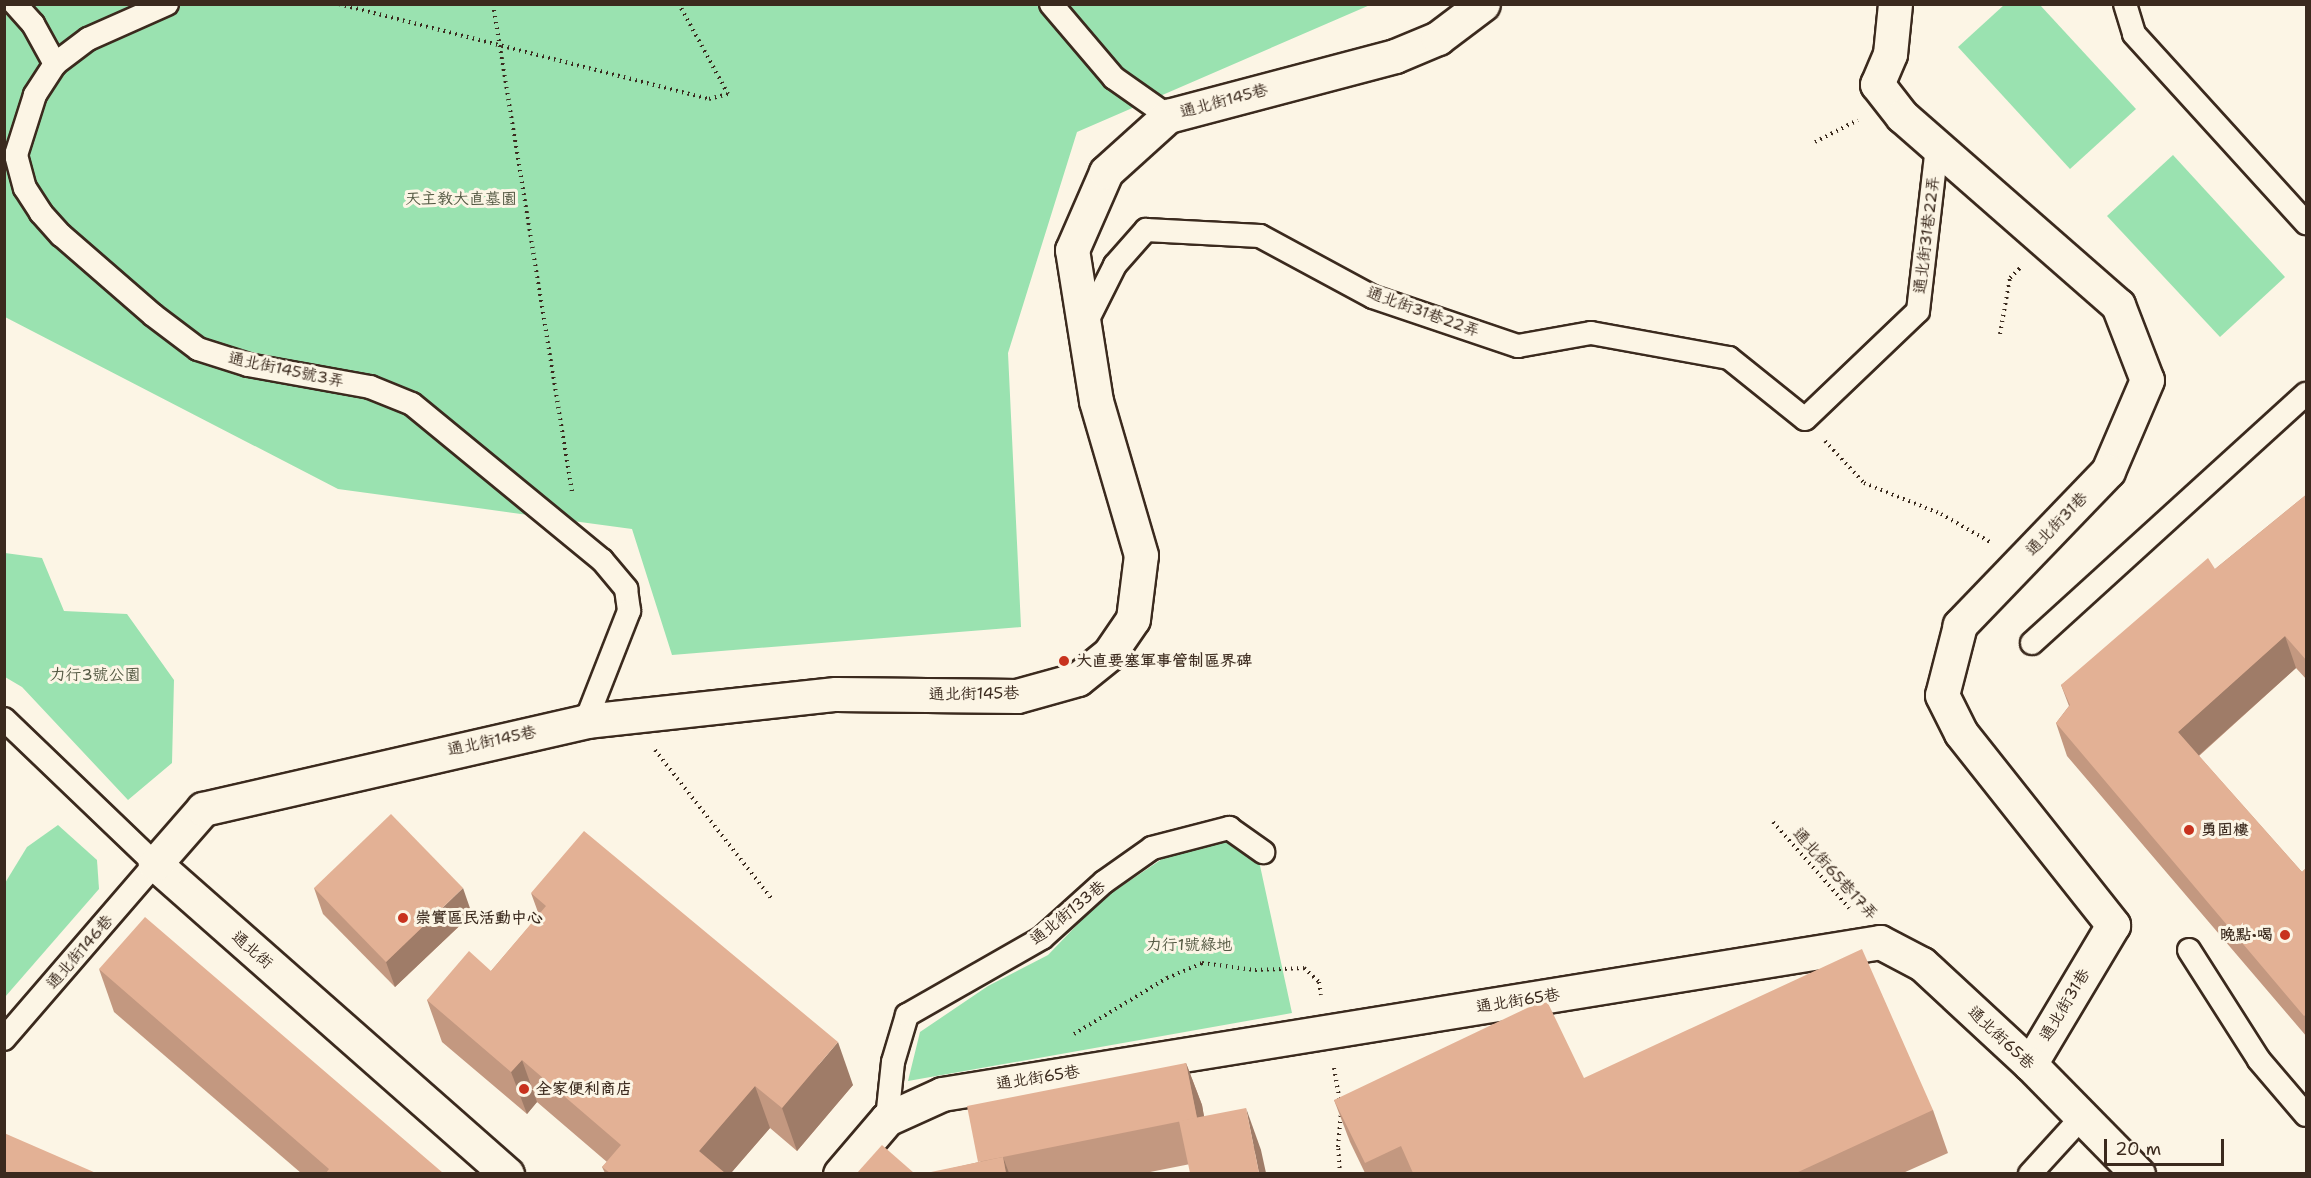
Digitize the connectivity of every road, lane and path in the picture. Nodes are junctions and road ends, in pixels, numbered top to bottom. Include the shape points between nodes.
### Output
1 (15, 4) edge
2 (167, 4) edge
3 (339, 4) edge
4 (494, 4) edge
5 (679, 4) edge
6 (1051, 4) edge
7 (1483, 4) edge
8 (1895, 4) edge
9 (2125, 4) edge
10 (500, 43) junction
11 (55, 64) junction
12 (1887, 97) junction
13 (1168, 116) junction
14 (1815, 142) dead end
15 (1937, 146) junction
16 (2307, 223) edge
17 (2047, 243) junction
18 (1084, 329) junction
19 (2000, 334) dead end
20 (2307, 394) edge
21 (1805, 419) junction
22 (579, 542) junction
23 (2022, 561) junction
24 (2032, 643) dead end
25 (628, 717) junction
26 (4, 719) edge
27 (586, 721) junction
28 (1773, 822) dead end
29 (1263, 852) dead end
30 (155, 864) junction
31 (772, 899) dead end
32 (1880, 942) junction
33 (2189, 950) dead end
34 (4, 1039) edge
35 (2030, 1064) junction
36 (2307, 1115) edge
37 (2083, 1116) junction
38 (887, 1119) junction
39 (507, 1173) edge
40 (840, 1173) edge
41 (2030, 1173) edge
42 (2138, 1173) edge

1 - 11 lane via 33,24
2 - 11 lane, 通北街145號3弄 via 88,39
3 - 10 path
4 - 10 path
5 - 10 path via 728,94 709,99
6 - 13 lane via 1114,78
7 - 13 street, 通北街145巷 via 1438,38 1395,56
8 - 12 street via 1890,54 1877,84
9 - 16 lane via 2134,34
10 - 22 path
11 - 22 lane, 通北街145號3弄 via 34,95 16,155 24,188 61,235 198,349 248,365 370,387 412,404
12 - 14 path via 1863,117
12 - 15 street, 通北街31巷 via 1902,116
13 - 18 street, 通北街145巷 via 1106,172 1072,250
15 - 17 street, 通北街31巷
15 - 21 lane, 通北街31巷22弄 via 1918,311
17 - 19 path via 2010,278
17 - 23 street, 通北街31巷 via 2118,305 2147,380 2108,471
18 - 21 lane, 通北街31巷22弄 via 1115,265 1146,230 1260,236 1373,297 1518,346 1591,333 1729,358
18 - 25 street, 通北街145巷 via 1096,401 1141,555 1132,619 1109,654 1078,679 1017,696 836,694
20 - 24 lane
21 - 23 path via 1864,483 1941,514
22 - 27 lane, 通北街145號3弄 via 602,560 626,589 629,611
23 - 35 street, 通北街31巷 via 1960,625 1942,695 1961,733 2113,925
25 - 27 street, 通北街145巷
25 - 31 path
26 - 30 lane, 通北街
27 - 30 street, 通北街145巷 via 401,760 202,809
28 - 32 path, 通北街65巷17弄
29 - 38 lane, 通北街133巷 via 1229,828 1152,848 1104,882 1042,938 906,1015 892,1062
30 - 34 lane, 通北街146巷
30 - 39 street, 通北街
32 - 35 street, 通北街65巷 via 1922,964
32 - 38 street, 通北街65巷 via 942,1094
33 - 36 lane via 2259,1060
35 - 37 street, 通北街65巷
37 - 41 lane
37 - 42 street, 通北街65巷
38 - 40 street, 通北街65巷

